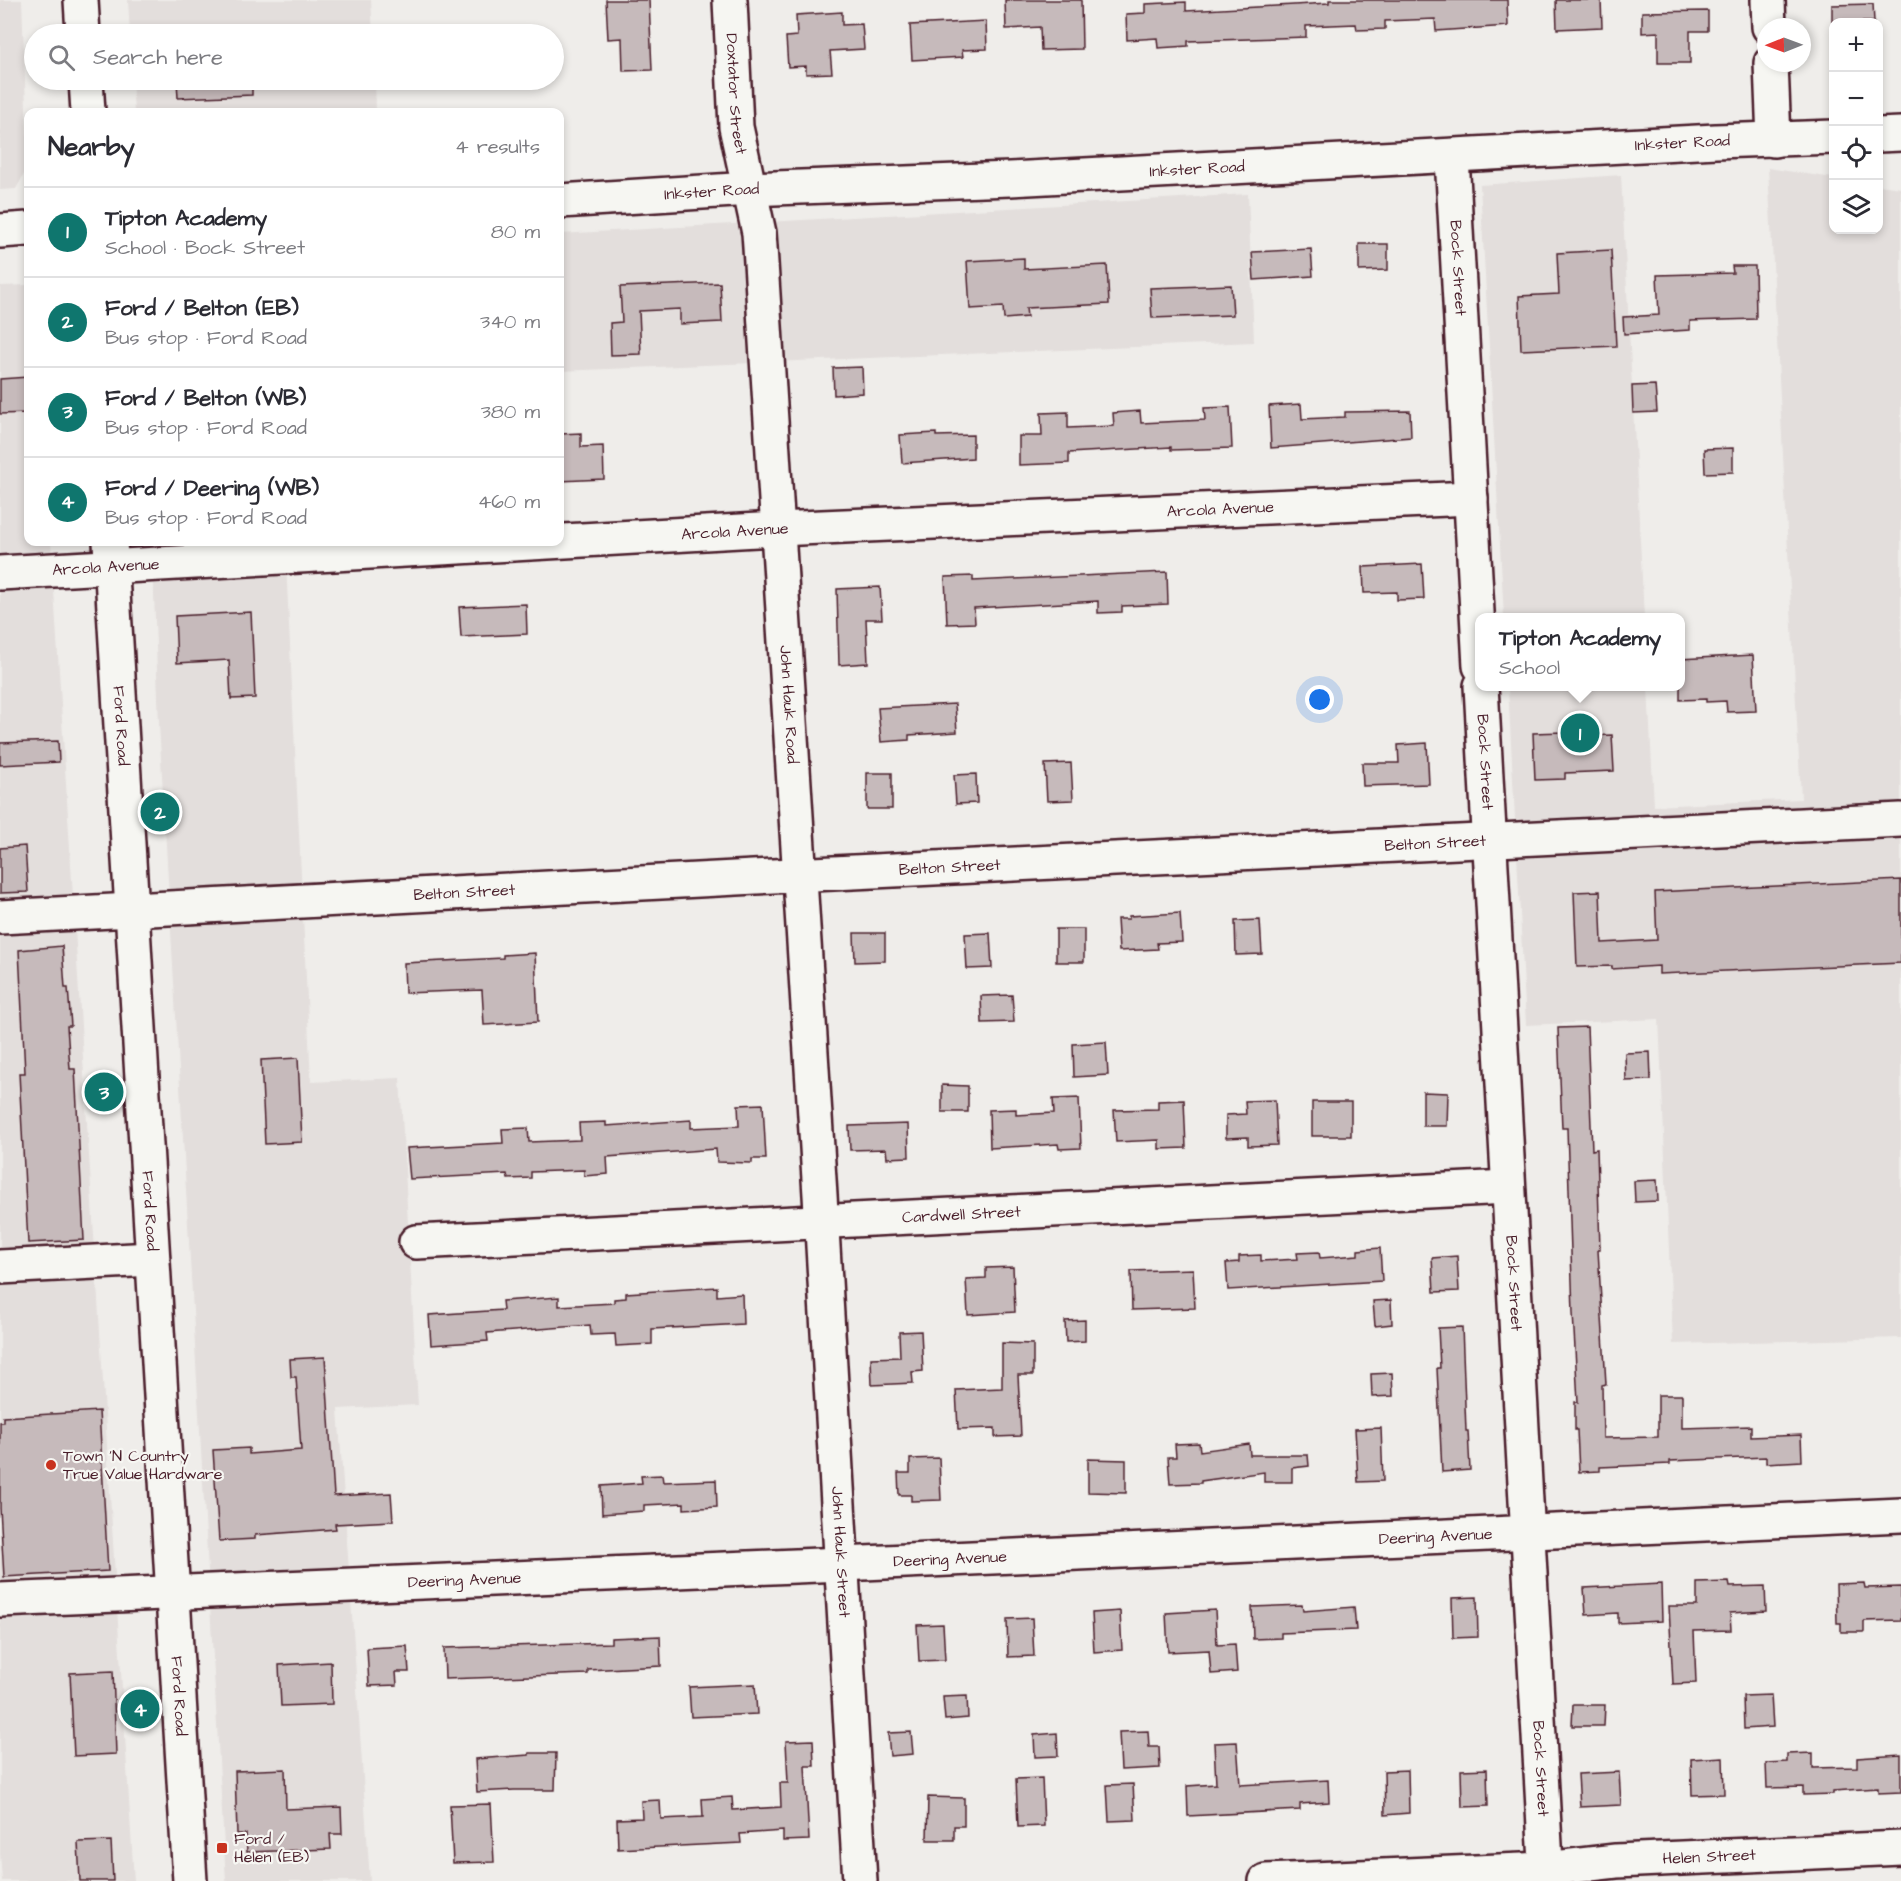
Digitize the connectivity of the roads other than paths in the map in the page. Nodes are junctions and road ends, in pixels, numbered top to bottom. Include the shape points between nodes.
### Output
1 (81, 0) edge
2 (730, 0) edge
3 (1768, 0) edge
4 (1769, 18) edge
5 (82, 24) edge
6 (1771, 72) edge
7 (87, 90) edge
8 (88, 108) edge
9 (1901, 134) edge
10 (1883, 135) edge
11 (1829, 138) edge
12 (1774, 140) junction
13 (1452, 157) junction
14 (750, 189) junction
15 (564, 201) edge
16 (24, 229) edge
17 (0, 231) edge
18 (1471, 498) junction
19 (777, 529) junction
20 (564, 537) edge
21 (341, 546) edge
22 (110, 555) edge
23 (0, 573) edge
24 (1476, 613) edge
25 (1480, 691) edge
26 (1901, 820) edge
27 (1488, 840) junction
28 (800, 876) junction
29 (130, 910) junction
30 (0, 917) edge
31 (1508, 1187) junction
32 (822, 1222) junction
33 (416, 1242) dead end
34 (152, 1259) junction
35 (0, 1267) edge
36 (1901, 1515) edge
37 (1528, 1532) junction
38 (842, 1564) junction
39 (172, 1594) junction
40 (0, 1600) edge
41 (1901, 1848) edge
42 (1547, 1875) edge
43 (190, 1881) edge
44 (860, 1881) edge
45 (1266, 1881) edge

1 - 5 street
2 - 14 street, Doxtator Street via 736,128
3 - 4 street
6 - 12 street
7 - 8 street
9 - 10 street
11 - 12 street, Inkster Road
12 - 13 street, Inkster Road
13 - 14 street, Inkster Road
13 - 18 street, Bock Street
14 - 15 street, Inkster Road
14 - 19 street, John Hauk Road via 760,240
16 - 17 street
18 - 19 street, Arcola Avenue
18 - 24 street, Bock Street
19 - 20 street, Arcola Avenue
19 - 28 street, John Hauk Road
21 - 22 street, Arcola Avenue
22 - 23 street, Arcola Avenue
22 - 29 street, Ford Road
25 - 27 street, Bock Street
26 - 27 street, Belton Street
27 - 28 street, Belton Street
27 - 31 street, Bock Street
28 - 29 street, Belton Street
28 - 32 street, John Hauk Road
29 - 30 street, Belton Street
29 - 34 street, Ford Road
31 - 32 street, Cardwell Street
31 - 37 street, Bock Street
32 - 33 street, Cardwell Street
32 - 38 street, John Hauk Street
34 - 35 street
34 - 39 street, Ford Road
36 - 37 street, Deering Avenue
37 - 38 street, Deering Avenue
37 - 42 street, Bock Street
38 - 39 street, Deering Avenue
38 - 44 street, John Hauk Street
39 - 40 street, Deering Avenue
39 - 43 street, Ford Road
41 - 42 street, Helen Street via 1616,1861
42 - 45 street, Helen Street

